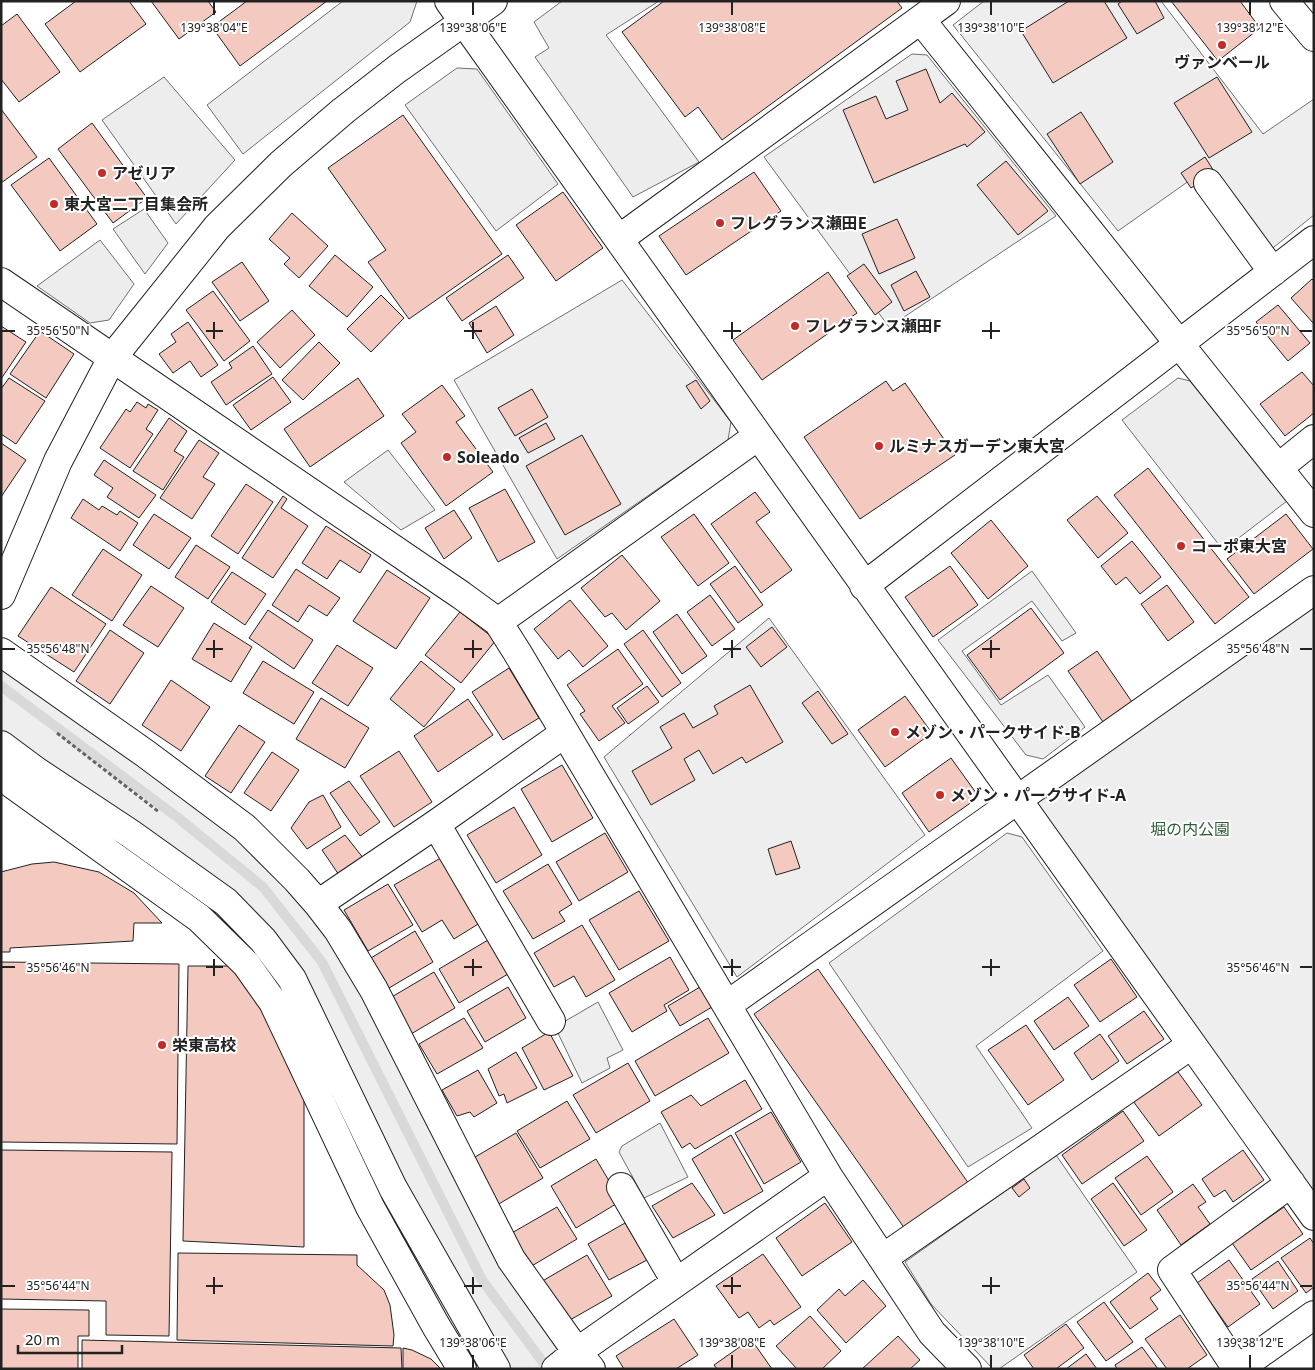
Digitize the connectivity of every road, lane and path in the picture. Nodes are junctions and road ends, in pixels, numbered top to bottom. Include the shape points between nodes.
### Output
1 (493, 1) edge
2 (946, 1) edge
3 (1284, 1) edge
4 (456, 12) edge
5 (921, 20) junction
6 (1314, 36) edge
7 (1208, 182) dead end
8 (618, 239) junction
9 (1314, 240) edge
10 (1272, 272) junction
11 (1, 282) edge
12 (1179, 344) junction
13 (112, 358) junction
14 (758, 436) junction
15 (1314, 439) edge
16 (1278, 468) junction
17 (1314, 513) edge
18 (864, 586) junction
19 (1314, 590) edge
20 (1, 595) edge
21 (498, 622) junction
22 (1, 652) edge
23 (565, 733) junction
24 (1, 744) edge
25 (1, 776) edge
26 (1016, 800) junction
27 (436, 824) junction
28 (318, 904) junction
29 (727, 1005) junction
30 (550, 1021) dead end
31 (1192, 1045) junction
32 (828, 1176) junction
33 (1291, 1183) junction
34 (621, 1187) dead end
35 (1314, 1216) edge
36 (883, 1258) junction
37 (676, 1282) junction
38 (1314, 1315) edge
39 (571, 1364) edge
40 (462, 1369) edge
41 (496, 1369) edge
42 (967, 1369) edge
43 (1237, 1369) edge

1 - 4 street
2 - 5 street
3 - 6 street
4 - 8 street
4 - 13 street via 397,68 281,164 217,227
5 - 8 street
5 - 12 street
7 - 10 street
8 - 14 street
9 - 10 street
10 - 12 street
11 - 13 street
12 - 16 street
12 - 18 street
13 - 20 street via 58,462
13 - 21 street
14 - 18 street
14 - 21 street
15 - 16 street
16 - 17 street
18 - 26 street
19 - 26 street
21 - 23 street
22 - 28 street via 245,828
23 - 27 street
23 - 29 street
24 - 41 street via 226,902 263,940 292,979 393,1188
25 - 40 street via 199,918 246,964 273,1002 370,1207
26 - 29 street
26 - 31 street
27 - 28 street
27 - 30 street
28 - 39 street via 338,930 374,990 511,1259
29 - 32 street
31 - 33 street
31 - 36 street
32 - 36 street
32 - 37 street
33 - 35 street
33 - 43 street via 1172,1270
34 - 37 street
36 - 42 street via 932,1333
37 - 39 street
38 - 43 street

